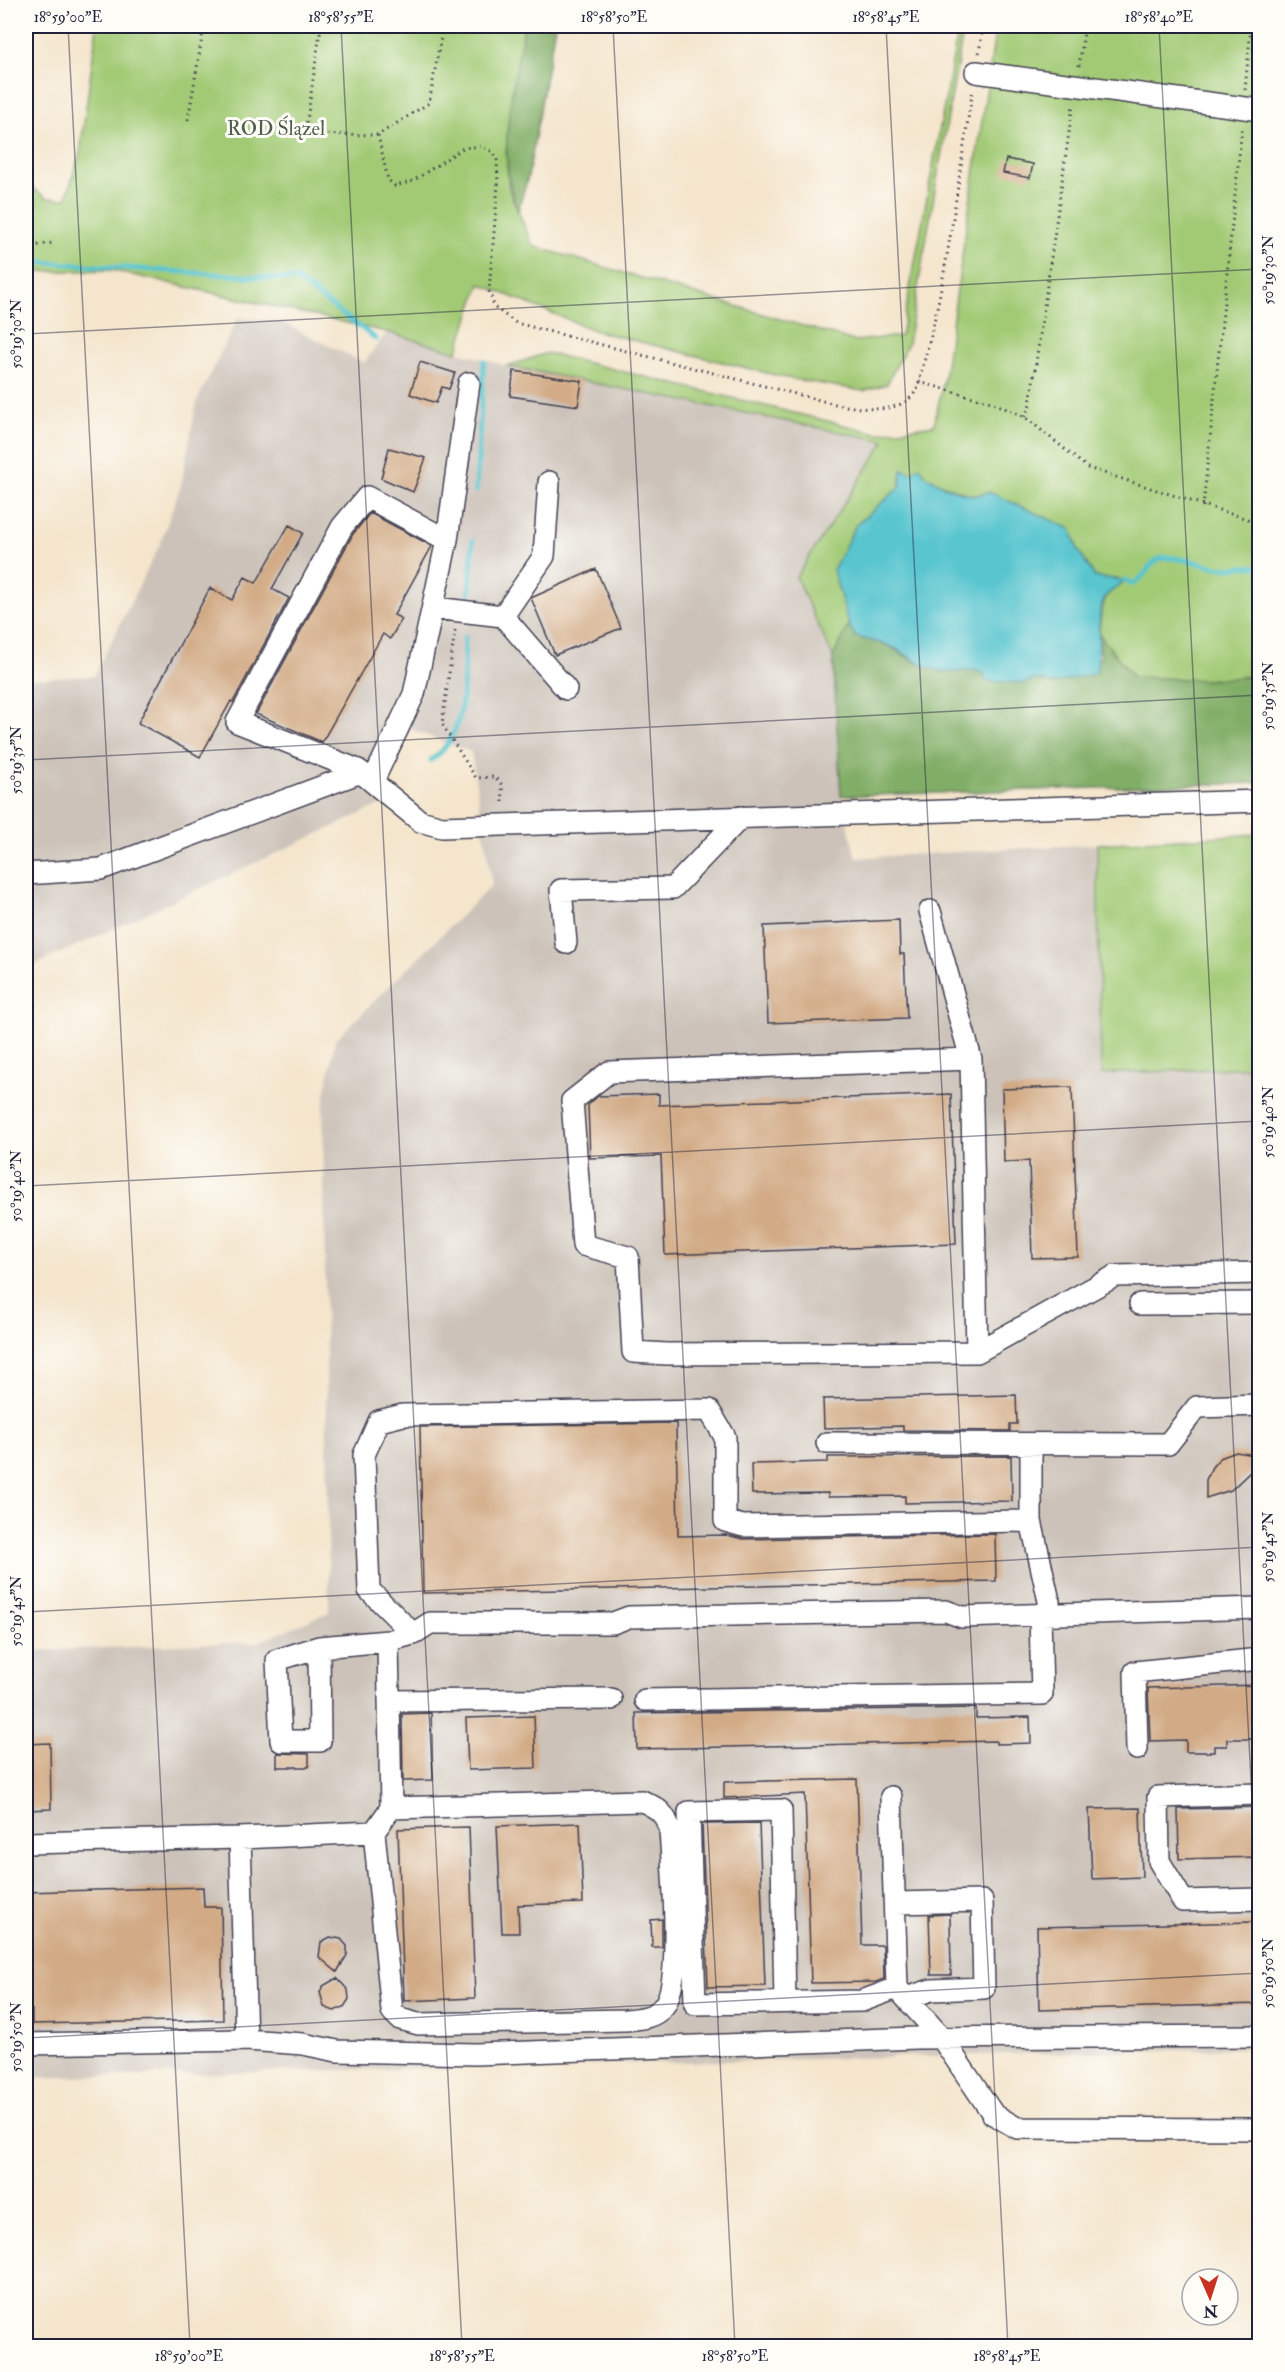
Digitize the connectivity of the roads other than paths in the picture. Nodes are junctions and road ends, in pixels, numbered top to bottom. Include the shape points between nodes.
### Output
1 (976, 72) road end
2 (1252, 109) edge
3 (469, 383) dead end
4 (549, 482) dead end
5 (447, 540) junction
6 (434, 608) junction
7 (503, 616) junction
8 (566, 689) dead end
9 (367, 777) junction
10 (1260, 801) edge
11 (741, 817) junction
12 (26, 874) edge
13 (930, 911) dead end
14 (566, 943) dead end
15 (971, 1059) junction
16 (1260, 1273) edge
17 (1260, 1303) edge
18 (1140, 1305) dead end
19 (977, 1352) junction
20 (1260, 1406) edge
21 (827, 1443) dead end
22 (1031, 1444) junction
23 (1030, 1521) junction
24 (1260, 1608) edge
25 (1045, 1614) junction
26 (413, 1634) junction
27 (388, 1641) junction
28 (319, 1647) dead end
29 (1260, 1659) edge
30 (611, 1699) dead end
31 (645, 1700) dead end
32 (389, 1701) junction
33 (1137, 1749) dead end
34 (1260, 1794) edge
35 (891, 1797) dead end
36 (391, 1808) junction
37 (374, 1832) junction
38 (240, 1838) junction
39 (26, 1843) edge
40 (1260, 1899) edge
41 (895, 1903) junction
42 (902, 1993) junction
43 (785, 2002) junction
44 (1260, 2036) edge
45 (941, 2037) junction
46 (246, 2040) junction
47 (26, 2044) edge
48 (1260, 2129) edge

1 - 2 lane
3 - 5 lane
4 - 7 lane via 544,556
5 - 6 lane
5 - 9 lane via 367,496 342,527 237,722
6 - 7 lane
6 - 9 lane via 414,694
7 - 8 lane
9 - 11 lane via 420,821 442,827
9 - 12 lane via 100,869
10 - 11 lane
11 - 14 lane via 673,888 561,890
13 - 15 lane
15 - 19 lane
15 - 19 lane via 609,1072 572,1101 583,1245 628,1257 633,1352
16 - 19 lane via 1115,1276
17 - 18 lane
20 - 22 lane via 1197,1407 1168,1444
21 - 22 lane
22 - 23 lane
23 - 25 lane via 1049,1600
23 - 26 lane via 743,1526 725,1521 725,1437 709,1410 403,1414 379,1421 364,1455 369,1590
24 - 25 lane
25 - 26 lane via 962,1617 946,1611 629,1617 614,1623 430,1623
25 - 31 lane via 1042,1694
26 - 27 lane
27 - 28 lane
27 - 32 lane
29 - 33 lane via 1136,1672
30 - 32 lane
32 - 36 lane
34 - 40 lane via 1158,1797 1159,1861 1183,1901
35 - 41 lane
36 - 37 lane
36 - 37 lane via 642,1801 657,1808 666,1817 670,1830 675,1949 663,2007 647,2018 625,2020 418,2024 400,2019 390,2002
37 - 38 lane
38 - 39 lane
38 - 46 lane
41 - 42 lane
41 - 42 lane via 982,1901 984,1988
42 - 43 lane via 862,2001
42 - 45 lane
43 - 43 lane via 695,2004 689,1812 781,1810
44 - 45 lane
45 - 46 lane via 475,2054 337,2051
45 - 48 lane via 993,2114 1017,2128
46 - 47 lane

